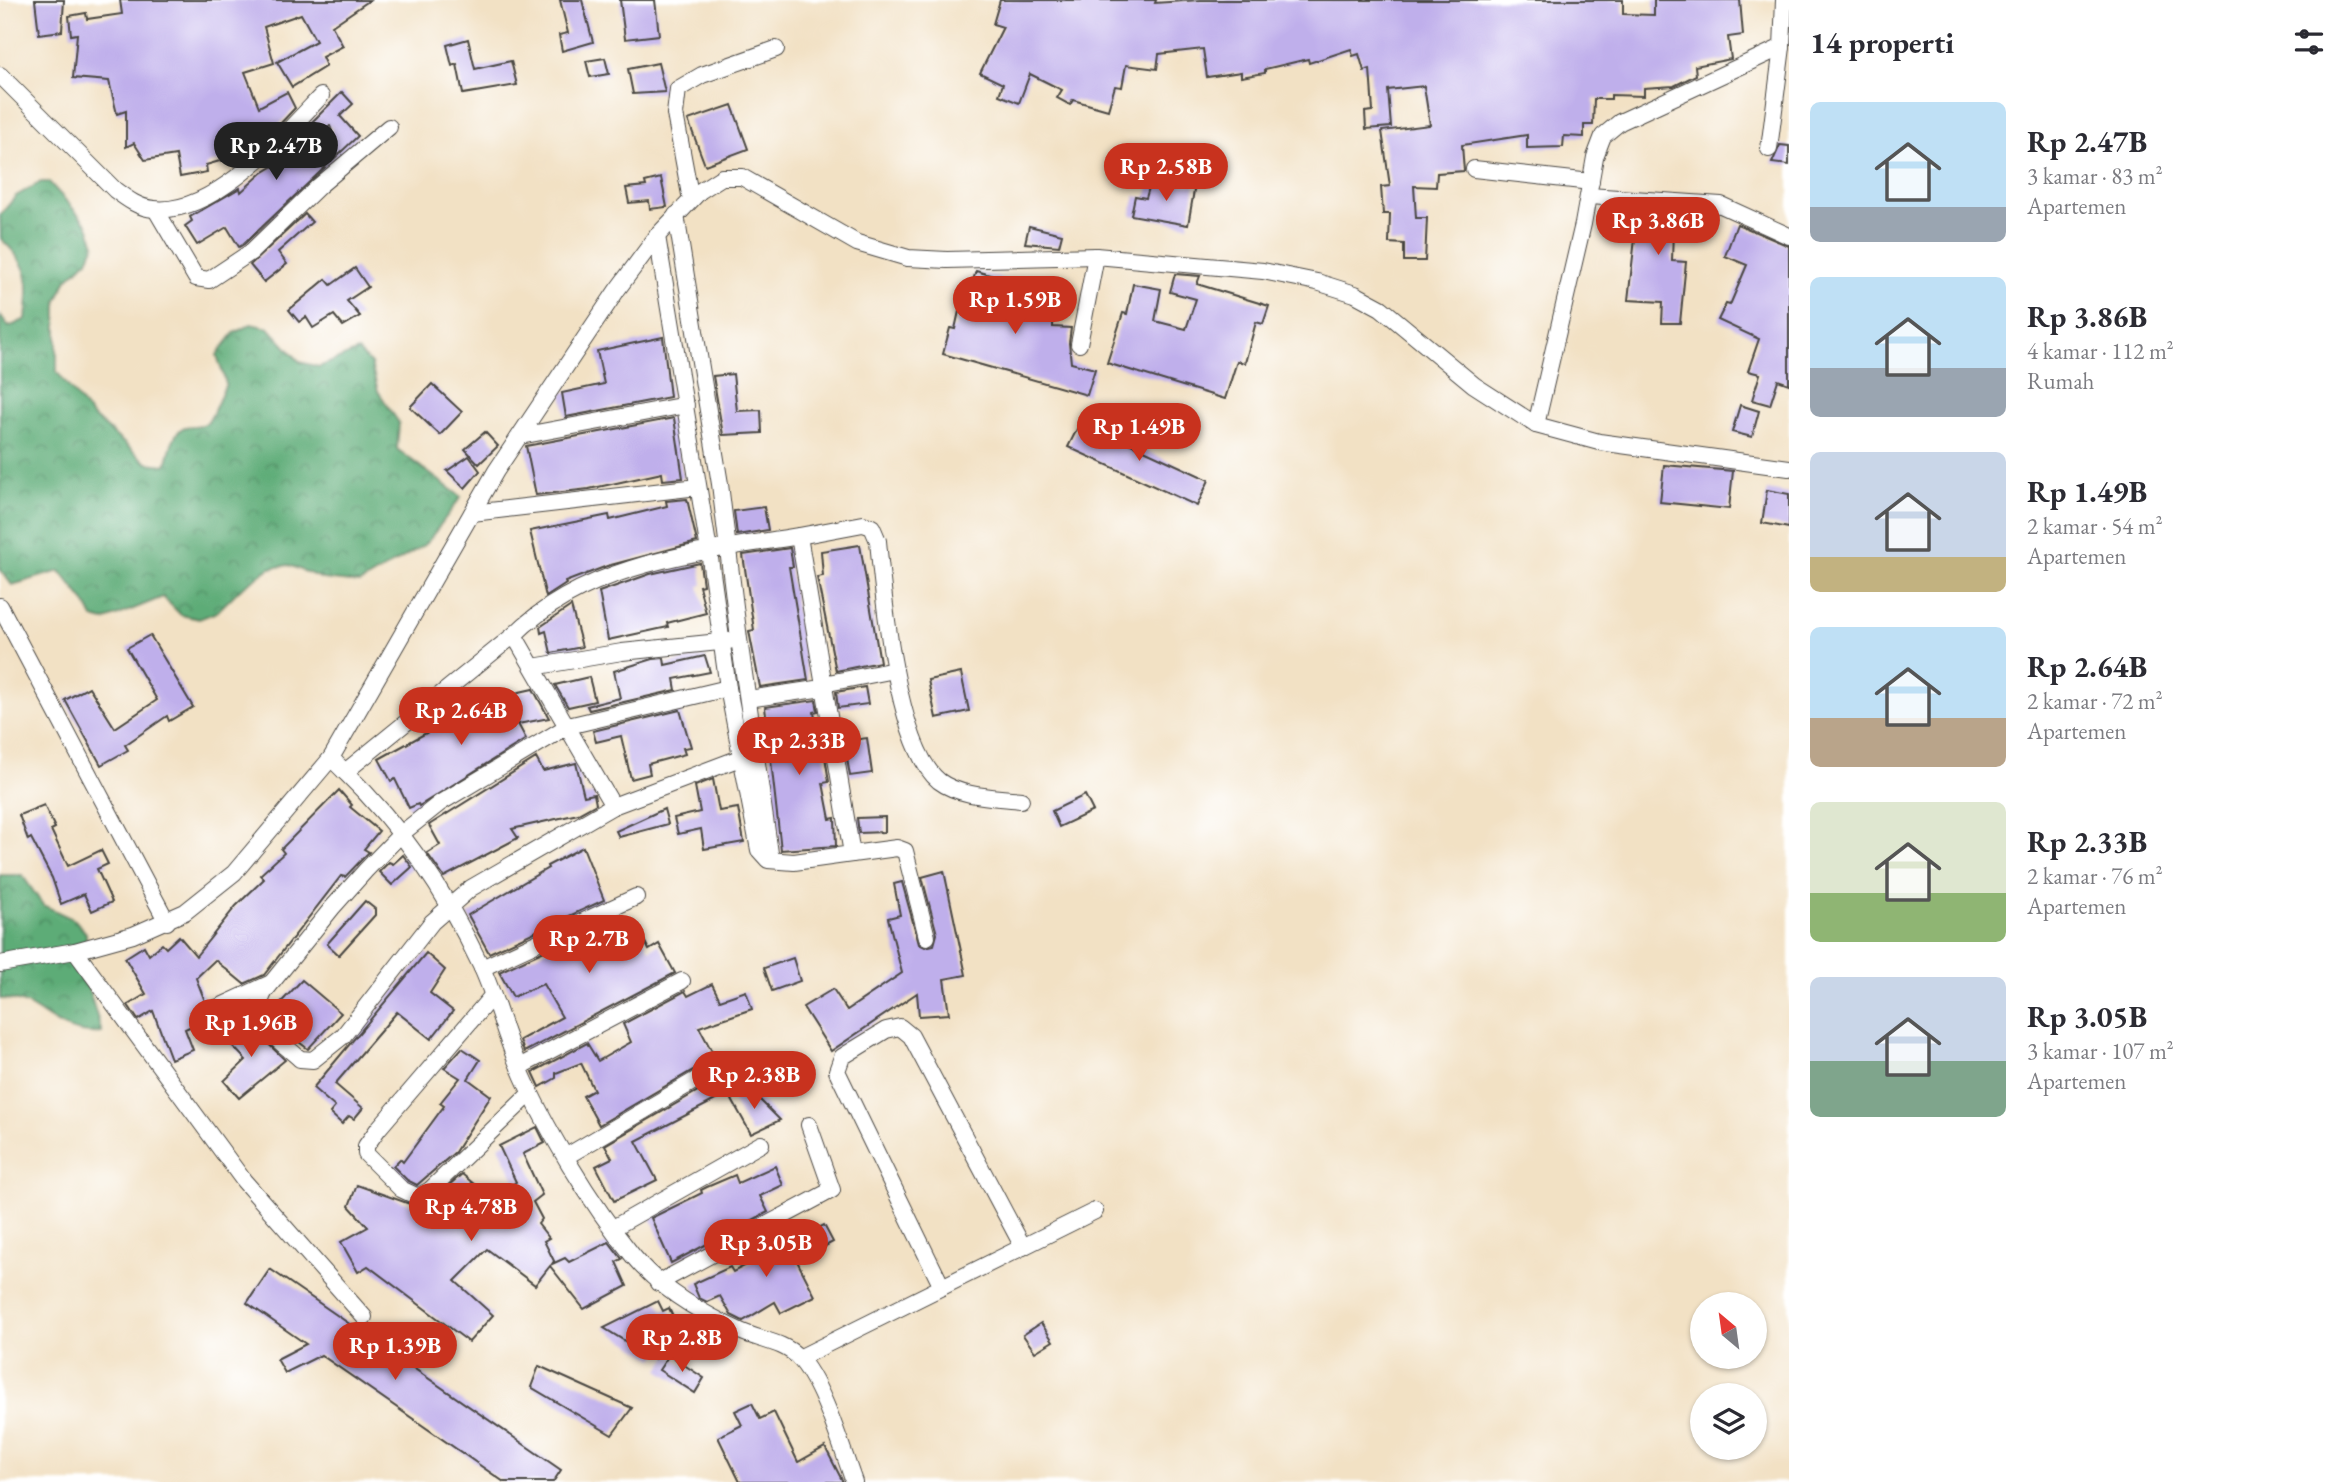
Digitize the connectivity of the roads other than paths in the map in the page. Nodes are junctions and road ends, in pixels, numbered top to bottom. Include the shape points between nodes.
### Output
1 (1784, 0) edge
2 (1782, 47) junction
3 (776, 49) dead end
4 (0, 75) edge
5 (321, 96) dead end
6 (390, 127) dead end
7 (1769, 149) dead end
8 (1474, 169) dead end
9 (1590, 189) junction
10 (691, 200) junction
11 (156, 210) junction
12 (676, 215) junction
13 (657, 236) junction
14 (1789, 236) edge
15 (1096, 256) junction
16 (1079, 344) dead end
17 (685, 405) junction
18 (1536, 425) junction
19 (520, 436) junction
20 (1789, 468) edge
21 (698, 487) junction
22 (472, 513) junction
23 (799, 536) junction
24 (728, 548) junction
25 (709, 551) junction
26 (0, 606) edge
27 (514, 635) junction
28 (739, 639) junction
29 (720, 642) junction
30 (533, 667) junction
31 (895, 670) junction
32 (823, 686) junction
33 (728, 688) junction
34 (748, 699) junction
35 (568, 726) junction
36 (331, 758) junction
37 (740, 758) junction
38 (345, 772) junction
39 (1021, 800) dead end
40 (613, 806) junction
41 (401, 834) junction
42 (852, 854) junction
43 (771, 860) junction
44 (636, 897) dead end
45 (449, 904) junction
46 (167, 922) junction
47 (928, 937) dead end
48 (75, 951) junction
49 (0, 964) edge
50 (482, 968) junction
51 (682, 981) dead end
52 (271, 983) junction
53 (492, 996) junction
54 (217, 1008) dead end
55 (519, 1067) junction
56 (718, 1067) dead end
57 (531, 1093) junction
58 (809, 1125) dead end
59 (761, 1143) dead end
60 (567, 1156) junction
61 (1096, 1211) dead end
62 (613, 1228) junction
63 (1023, 1247) junction
64 (658, 1283) junction
65 (942, 1287) junction
66 (365, 1317) dead end
67 (799, 1358) junction
68 (855, 1482) edge

1 - 2 street
2 - 7 street
2 - 9 street via 1612,126 1598,145
3 - 10 street via 702,75 678,89 675,114
4 - 11 street via 115,190
5 - 11 street via 249,165 205,199
6 - 11 street via 319,186 251,252 209,280 196,278
8 - 9 street
9 - 14 street via 1721,205
9 - 18 street
10 - 12 street
10 - 15 street via 712,182 735,176 768,190 857,243 908,258
12 - 13 street
12 - 24 street
13 - 17 street
13 - 19 street
15 - 16 street
15 - 18 street via 1263,271 1354,294 1381,308 1474,385
17 - 19 street
17 - 21 street
18 - 20 street via 1624,446
19 - 22 street
21 - 22 street
21 - 25 street
22 - 36 street
23 - 24 street
23 - 31 street via 863,524 872,527 878,541
23 - 32 street
24 - 25 street
24 - 28 street
25 - 27 street via 585,585 542,609
25 - 29 street
26 - 46 street
27 - 30 street
27 - 38 street
28 - 29 street
28 - 34 street
29 - 30 street
29 - 33 street
30 - 35 street
31 - 32 street
31 - 39 street via 915,742 937,779 959,790
32 - 34 street
32 - 42 street
33 - 35 street
33 - 37 street
34 - 43 street
35 - 40 street
35 - 41 street via 440,803
36 - 38 street
36 - 46 street via 234,873 202,901
37 - 40 street
37 - 43 street via 759,850
38 - 41 street
40 - 45 street via 498,870
41 - 45 street
41 - 52 street
42 - 43 street via 794,862
42 - 47 street via 905,851
44 - 50 street
45 - 50 street
45 - 52 street via 342,1036 313,1060 300,1059 259,1018 258,1005
46 - 48 street
48 - 49 street
48 - 66 street via 244,1181
50 - 53 street
51 - 55 street
52 - 54 street
53 - 55 street
53 - 57 street via 378,1129 365,1152 401,1189 418,1197
55 - 57 street
56 - 60 street
57 - 60 street
58 - 64 street via 832,1190
59 - 62 street
60 - 62 street
61 - 63 street
62 - 64 street
63 - 65 street
63 - 65 street via 911,1036 900,1027 886,1030 842,1057 837,1070
64 - 67 street via 728,1325 785,1347
65 - 67 street
67 - 68 street via 811,1375

